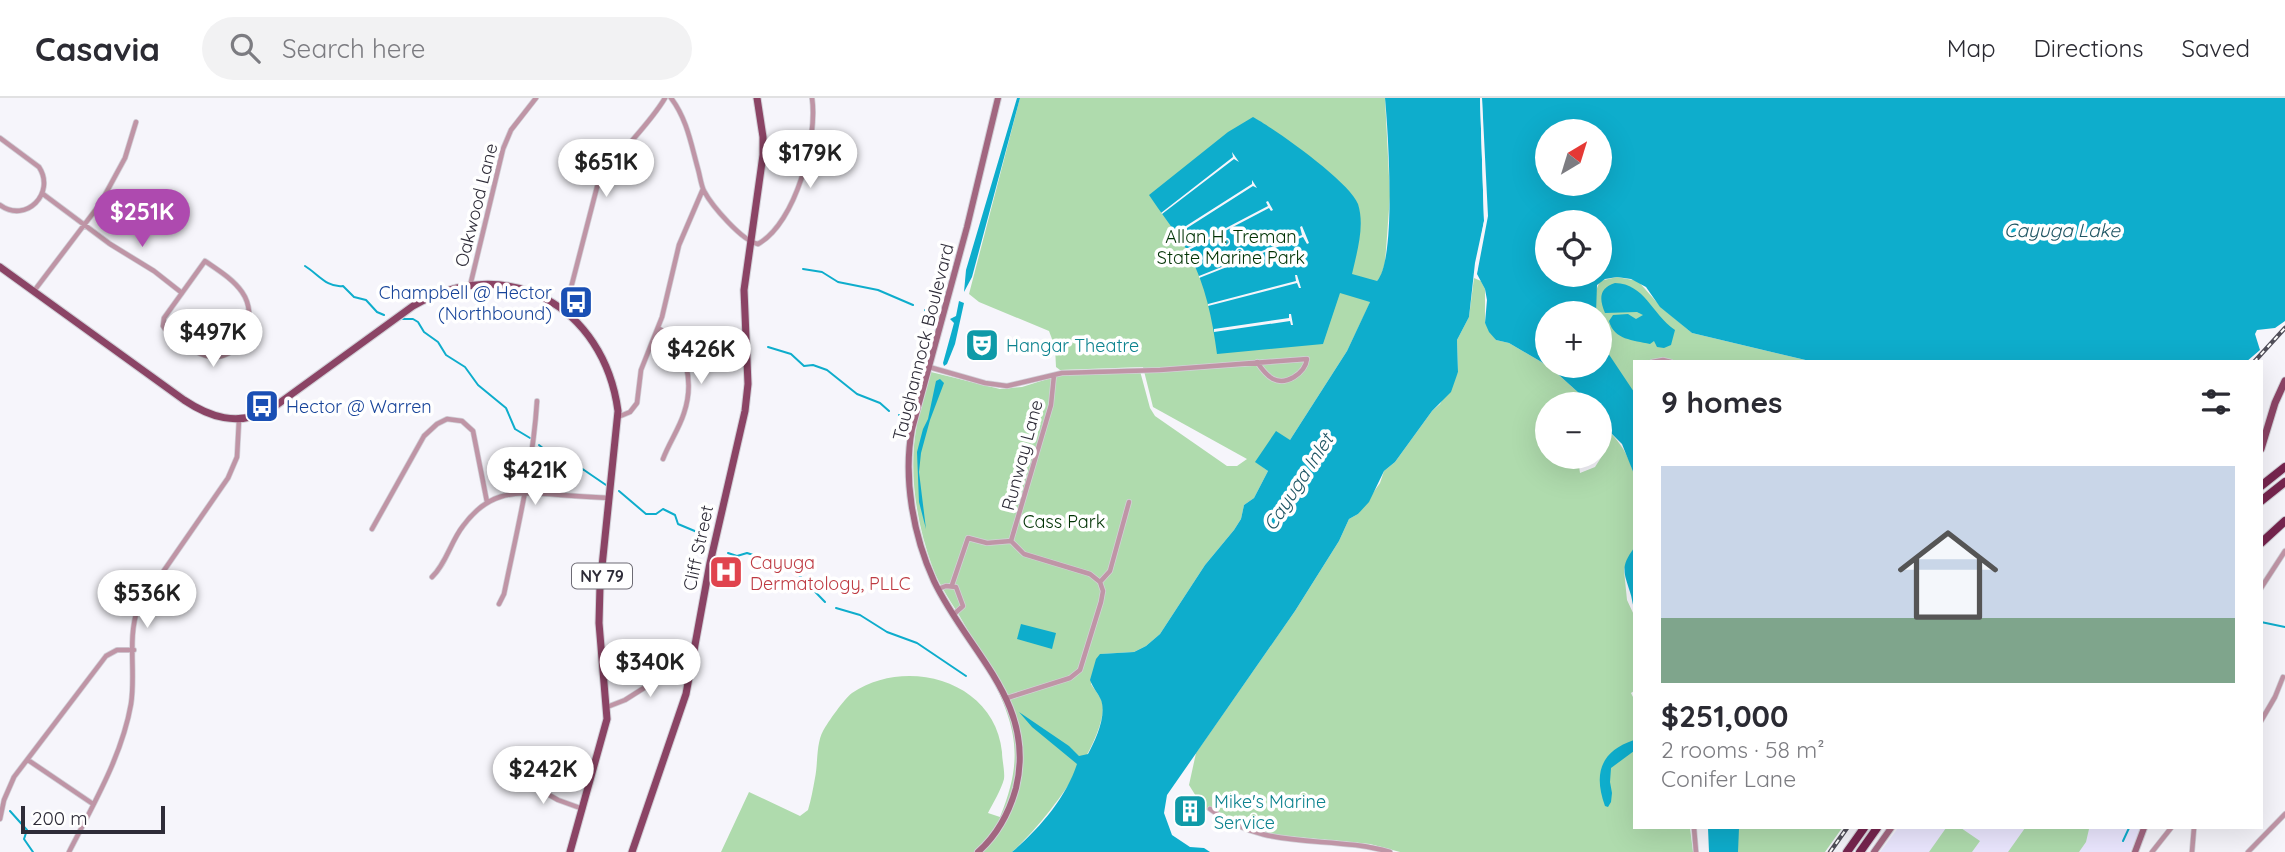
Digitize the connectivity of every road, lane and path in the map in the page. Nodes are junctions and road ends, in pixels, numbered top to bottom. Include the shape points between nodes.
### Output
1 (536, 98) edge
2 (665, 98) edge
3 (671, 98) edge
4 (757, 98) edge
5 (812, 98) edge
6 (998, 98) edge
7 (136, 122) dead end
8 (0, 138) edge
9 (703, 190) junction
10 (43, 194) junction
11 (0, 205) edge
12 (86, 225) junction
13 (751, 242) junction
14 (0, 267) edge
15 (470, 286) junction
16 (34, 291) junction
17 (182, 293) junction
18 (565, 311) junction
19 (658, 328) junction
20 (1257, 362) junction
21 (929, 367) junction
22 (1054, 375) junction
23 (2285, 381) edge
24 (537, 401) dead end
25 (618, 417) junction
26 (239, 420) junction
27 (2263, 442) edge
28 (663, 459) dead end
29 (2284, 468) edge
30 (2285, 482) edge
31 (2263, 484) edge
32 (525, 492) junction
33 (611, 498) junction
34 (2263, 500) edge
35 (487, 502) junction
36 (1129, 502) dead end
37 (2285, 521) edge
38 (372, 528) dead end
39 (1011, 541) junction
40 (2263, 541) edge
41 (2285, 551) edge
42 (432, 577) dead end
43 (1100, 582) junction
44 (2263, 584) edge
45 (953, 585) junction
46 (938, 589) junction
47 (499, 604) dead end
48 (953, 615) junction
49 (134, 650) junction
50 (691, 672) junction
51 (2283, 677) edge
52 (1007, 698) junction
53 (607, 706) junction
54 (2263, 717) edge
55 (28, 760) junction
56 (516, 776) dead end
57 (93, 804) junction
58 (583, 809) junction
59 (1210, 809) dead end
60 (2285, 814) edge
61 (0, 819) edge
62 (1694, 829) edge
63 (1863, 829) edge
64 (1876, 829) edge
65 (1890, 829) edge
66 (2144, 829) edge
67 (2170, 829) edge
68 (2194, 829) edge
69 (69, 852) edge
70 (570, 852) edge
71 (632, 852) edge
72 (978, 852) edge
73 (1390, 852) edge
74 (1696, 852) edge
75 (1847, 852) edge
76 (1860, 852) edge
77 (1874, 852) edge
78 (2134, 852) edge
79 (2152, 852) edge
80 (2192, 852) edge
81 (2248, 852) edge

1 - 15 street, Oakwood Lane via 511,130 503,149
2 - 18 street via 597,187
3 - 9 street via 686,122
4 - 13 main road, Cliff Street via 763,155
5 - 13 street via 813,138 791,206 773,233 758,244
6 - 21 main road, Taughannock Boulevard
7 - 12 street via 125,158
8 - 10 street via 39,167 45,181
9 - 13 street
9 - 19 street via 679,245
10 - 11 street via 23,212
10 - 12 street
12 - 16 street
12 - 17 street
13 - 50 main road, Cliff Street via 744,300 747,401
14 - 16 main road
15 - 18 main road, NY 79 via 520,289
15 - 26 main road, NY 79 via 424,300 278,405
16 - 26 main road via 195,407
17 - 17 street via 164,318 165,330 202,355 220,356 234,349 250,317 247,300 234,282 205,261
18 - 25 main road, NY 79 via 602,355 613,383
19 - 25 street via 641,370 635,406
19 - 28 street via 677,346 688,378 684,414
20 - 20 street via 1286,360 1307,359 1299,374 1282,382 1271,379
20 - 22 street
21 - 22 street via 1000,386
21 - 46 main road, Taughannock Boulevard via 911,434 909,470 918,536
22 - 39 street, Runway Lane via 1051,405
23 - 27 main road
24 - 32 street
25 - 33 main road, NY 79
26 - 49 street via 234,468 140,603
29 - 31 highway
30 - 34 highway
32 - 33 street
32 - 35 street
32 - 47 street
33 - 53 main road, NY 79 via 599,623
35 - 38 street via 473,432 462,421 447,419 424,436
35 - 42 street via 460,529
36 - 43 street via 1110,571
37 - 40 highway
39 - 43 street via 1024,554 1090,574
39 - 45 street via 968,538
41 - 44 street
43 - 52 street via 1101,602 1080,670 1070,678
45 - 46 street
45 - 48 street via 963,607
46 - 48 main road, Taughannock Boulevard
48 - 52 main road, Taughannock Boulevard
49 - 55 street via 117,650 106,656
49 - 57 street via 126,726
50 - 53 street via 666,674
50 - 71 main road, Cliff Street via 679,720
51 - 54 street
52 - 72 main road, Taughannock Boulevard via 1020,744 1017,782 1004,819
53 - 58 main road, NY 79
55 - 57 street
55 - 61 street via 10,786
56 - 58 street
57 - 69 street
58 - 70 main road, NY 79
59 - 73 street via 1244,831 1275,839
60 - 81 street
62 - 74 street
63 - 75 highway
64 - 76 highway
65 - 77 main road
66 - 78 main road
67 - 79 street
68 - 80 street

